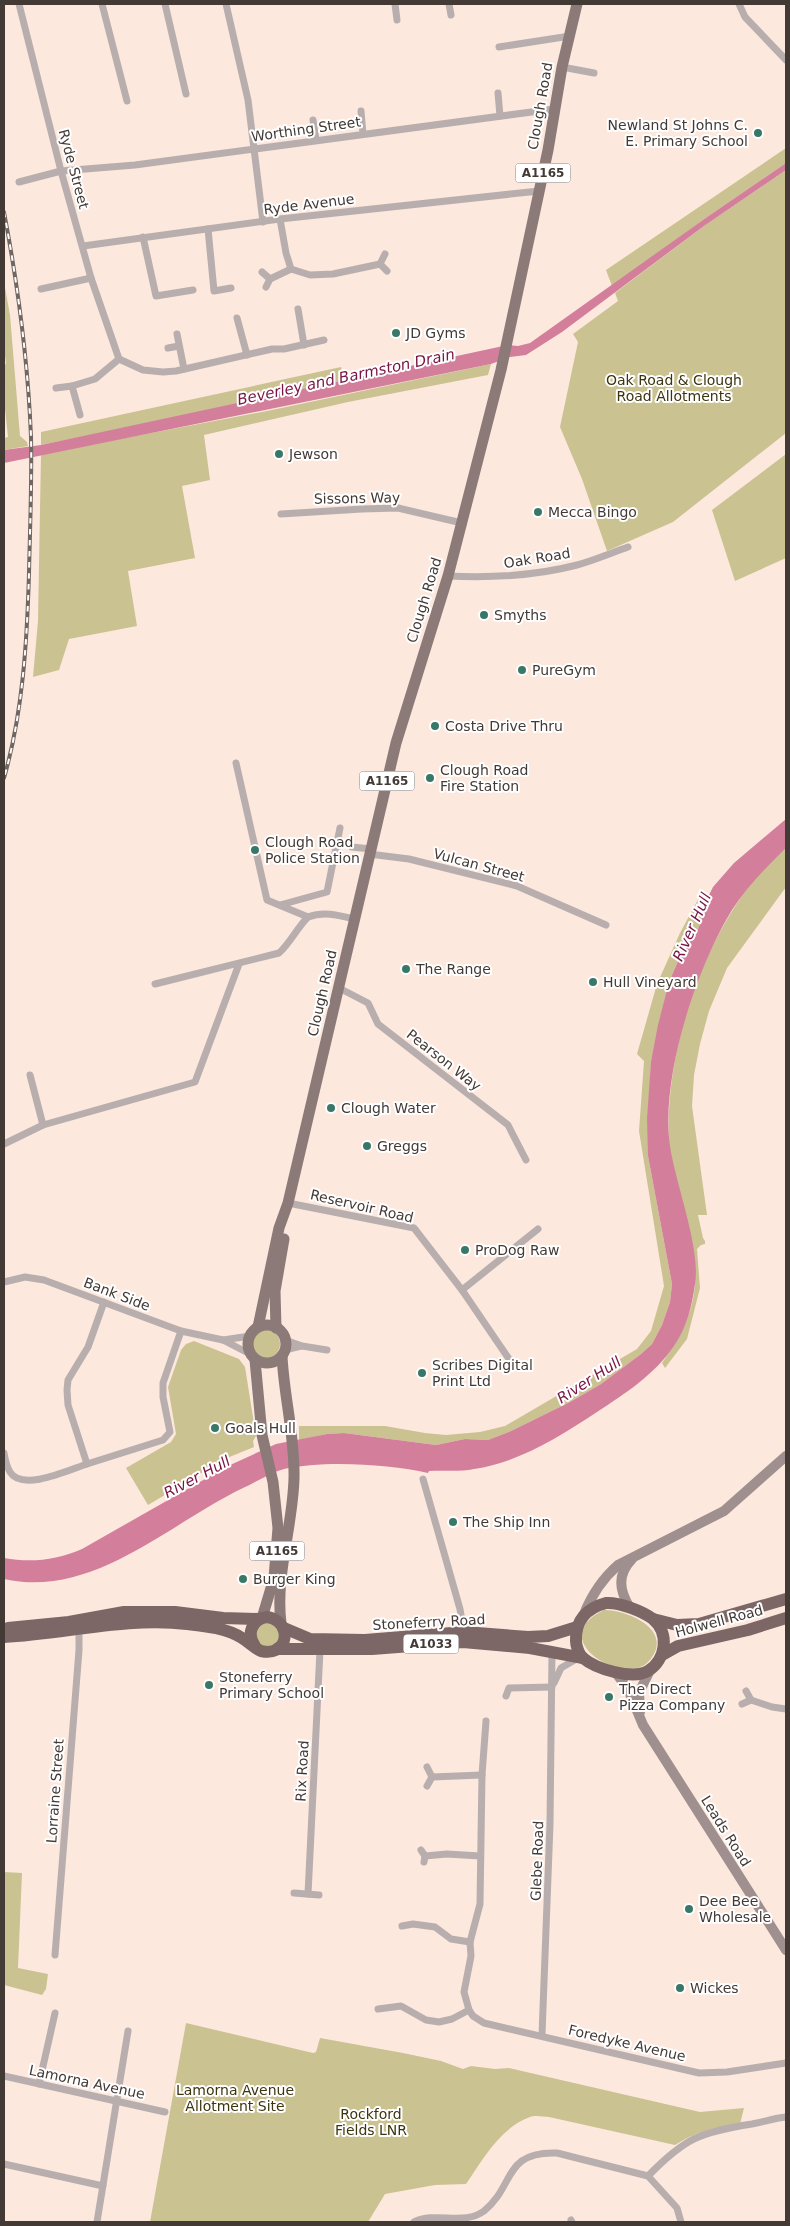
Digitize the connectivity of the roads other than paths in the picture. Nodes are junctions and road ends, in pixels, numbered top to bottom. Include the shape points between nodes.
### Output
1 (19, 4) edge
2 (102, 4) edge
3 (165, 4) edge
4 (226, 4) edge
5 (394, 4) edge
6 (449, 4) edge
7 (577, 4) edge
8 (739, 4) edge
9 (451, 15) dead end
10 (397, 20) dead end
11 (570, 36) junction
12 (498, 47) dead end
13 (786, 60) edge
14 (562, 66) junction
15 (594, 73) dead end
16 (498, 93) dead end
17 (186, 94) dead end
18 (127, 101) dead end
19 (554, 109) junction
20 (360, 111) dead end
21 (500, 116) junction
22 (313, 120) dead end
23 (363, 134) junction
24 (316, 140) junction
25 (253, 148) junction
26 (61, 172) junction
27 (19, 182) dead end
28 (539, 191) junction
29 (280, 219) junction
30 (263, 222) junction
31 (208, 229) junction
32 (143, 237) junction
33 (83, 246) junction
34 (385, 254) dead end
35 (380, 264) junction
36 (291, 269) junction
37 (387, 271) dead end
38 (262, 272) dead end
39 (91, 278) junction
40 (270, 279) junction
41 (266, 287) dead end
42 (231, 288) dead end
43 (41, 289) dead end
44 (193, 290) dead end
45 (298, 308) dead end
46 (237, 318) dead end
47 (177, 334) dead end
48 (324, 340) dead end
49 (304, 345) junction
50 (180, 346) junction
51 (168, 348) dead end
52 (247, 355) junction
53 (118, 359) junction
54 (184, 369) junction
55 (72, 386) junction
56 (56, 388) dead end
57 (80, 415) dead end
58 (281, 514) dead end
59 (462, 523) junction
60 (628, 547) dead end
61 (448, 576) junction
62 (236, 763) dead end
63 (340, 828) dead end
64 (352, 847) dead end
65 (370, 851) junction
66 (280, 905) junction
67 (308, 917) junction
68 (354, 919) junction
69 (606, 925) dead end
70 (239, 964) junction
71 (155, 984) dead end
72 (339, 988) junction
73 (30, 1075) dead end
74 (43, 1125) junction
75 (4, 1144) edge
76 (526, 1160) dead end
77 (288, 1203) junction
78 (538, 1229) dead end
79 (4, 1282) edge
80 (462, 1290) junction
81 (104, 1302) junction
82 (258, 1327) junction
83 (276, 1328) junction
84 (181, 1331) junction
85 (250, 1336) junction
86 (222, 1340) junction
87 (284, 1349) junction
88 (328, 1350) dead end
89 (253, 1357) junction
90 (509, 1359) dead end
91 (4, 1453) edge
92 (786, 1456) edge
93 (87, 1464) junction
94 (423, 1479) dead end
95 (634, 1556) junction
96 (786, 1599) edge
97 (630, 1608) junction
98 (584, 1614) junction
99 (261, 1618) junction
100 (786, 1618) edge
101 (652, 1619) junction
102 (282, 1626) junction
103 (577, 1627) junction
104 (4, 1628) edge
105 (79, 1629) junction
106 (464, 1632) junction
107 (4, 1637) edge
108 (255, 1646) junction
109 (277, 1649) junction
110 (320, 1650) junction
111 (552, 1652) junction
112 (662, 1655) junction
113 (581, 1658) junction
114 (650, 1670) junction
115 (616, 1673) junction
116 (552, 1688) junction
117 (746, 1691) dead end
118 (506, 1696) dead end
119 (751, 1700) junction
120 (742, 1704) dead end
121 (786, 1709) edge
122 (486, 1721) dead end
123 (643, 1725) junction
124 (427, 1768) dead end
125 (482, 1775) junction
126 (432, 1777) junction
127 (428, 1786) dead end
128 (423, 1856) dead end
129 (480, 1856) junction
130 (294, 1893) dead end
131 (308, 1894) junction
132 (318, 1895) dead end
133 (402, 1926) dead end
134 (470, 1942) junction
135 (786, 1950) edge
136 (55, 1954) dead end
137 (378, 2009) dead end
138 (469, 2010) junction
139 (55, 2012) dead end
140 (128, 2031) dead end
141 (542, 2035) junction
142 (786, 2063) edge
143 (4, 2076) edge
144 (39, 2084) junction
145 (118, 2101) junction
146 (165, 2112) dead end
147 (786, 2118) edge
148 (4, 2164) edge
149 (648, 2176) junction
150 (103, 2186) junction
151 (98, 2222) edge
152 (414, 2222) edge
153 (681, 2222) edge

1 - 26 street, Ryde Street
2 - 18 street
3 - 17 street
4 - 25 street via 248,100
5 - 10 street
6 - 9 street
7 - 11 main road, Clough Road / A1165
8 - 13 street via 745,17
11 - 12 street
11 - 14 main road, Clough Road / A1165
14 - 15 street
14 - 19 main road, Clough Road / A1165
16 - 21 street
19 - 21 street, Worthing Street
19 - 28 main road, Clough Road / A1165
20 - 23 street
21 - 23 street, Worthing Street
22 - 24 street
23 - 24 street, Worthing Street
24 - 25 street, Worthing Street
25 - 26 street, Worthing Street
25 - 30 street
26 - 27 street, Worthing Street
26 - 33 street, Ryde Street
28 - 29 street, Ryde Avenue
28 - 59 main road, Clough Road / A1165 via 502,364
29 - 30 street, Ryde Avenue
29 - 36 street
30 - 31 street, Ryde Avenue
31 - 32 street, Ryde Avenue
31 - 42 street via 214,291
32 - 33 street, Ryde Avenue
32 - 44 street via 156,296
33 - 39 street, Ryde Street
34 - 35 street
35 - 36 street via 310,276
35 - 37 street
36 - 40 street
38 - 40 street
39 - 43 street
39 - 53 street, Ryde Street
40 - 41 street
45 - 49 street
46 - 52 street
47 - 50 street
48 - 49 street
49 - 52 street
50 - 51 street
50 - 54 street
52 - 54 street
53 - 54 street via 142,370
53 - 55 street via 95,379
55 - 56 street
55 - 57 street
58 - 59 street, Sissons Way via 398,508
59 - 61 main road, Clough Road / A1165
60 - 61 street, Oak Road via 577,565 529,573 482,578
61 - 65 main road, Clough Road / A1165 via 396,743
62 - 66 street via 267,900
63 - 66 street via 327,892
64 - 65 street, Vulcan Street
65 - 68 main road, Clough Road / A1165
65 - 69 street, Vulcan Street via 518,886
66 - 67 street
67 - 68 street via 328,913
67 - 70 street via 279,953
68 - 72 main road, Clough Road / A1165
70 - 71 street
70 - 74 street via 195,1082
72 - 76 street, Pearson Way via 368,1003 378,1024 508,1125
72 - 77 main road, Clough Road / A1165
73 - 74 street
74 - 75 street
77 - 80 street, Reservoir Road via 414,1228
77 - 82 main road, Clough Road / A1165 via 279,1228
77 - 83 main road, Clough Road / A1165 via 275,1290
78 - 80 street
79 - 81 street, Bank Side via 25,1277 44,1280
80 - 90 street, Reservoir Road
81 - 84 street, Bank Side
81 - 93 street via 88,1347 68,1380 68,1405
82 - 83 main road via 268,1325
82 - 85 main road, A1165
83 - 87 main road via 282,1333
84 - 86 street, Bank Side
84 - 93 street via 163,1383 170,1432 163,1440
85 - 86 street, Bank Side
85 - 89 main road, A1165 via 248,1344
86 - 89 street, Bank Side
87 - 88 street via 302,1346
87 - 89 main road via 276,1361 268,1364
87 - 102 main road, A1165 via 283,1376 292,1432 294,1480 280,1595
89 - 99 main road, A1165 via 278,1528 277,1563
91 - 93 street via 10,1472 21,1481
92 - 95 main road via 724,1511
94 - 106 street
95 - 97 main road via 625,1566 620,1582
95 - 98 main road via 603,1578
96 - 101 highway, Holwell Road via 699,1624 677,1625
97 - 98 highway via 606,1603
97 - 101 highway
98 - 103 highway
99 - 102 highway via 272,1618
99 - 104 highway via 223,1618 182,1612 124,1612 69,1622
99 - 108 highway via 250,1632
100 - 112 highway, Holwell Road via 678,1646
101 - 112 highway via 662,1631
102 - 106 highway, Stoneferry Road / A1033 via 301,1637 321,1639 365,1640
102 - 109 highway via 284,1640
103 - 106 highway, Stoneferry Road / A1033 via 528,1638
103 - 113 highway via 576,1644
105 - 107 highway
105 - 108 highway via 140,1621 175,1622 223,1630
105 - 136 street, Lorraine Street via 80,1650
108 - 109 highway via 267,1652
109 - 110 highway, Stoneferry Road / A1033
110 - 111 highway, Stoneferry Road / A1033 via 463,1642
110 - 131 street, Rix Road
111 - 113 highway, Stoneferry Road / A1033
111 - 116 street, Glebe Road
112 - 114 highway
113 - 115 highway, A1033
113 - 116 street, Glebe Road via 561,1668
114 - 115 highway, A1033 via 637,1675
114 - 123 main road, Leads Road via 639,1693
115 - 123 main road, Leads Road via 628,1689
116 - 118 street via 509,1688
116 - 141 street, Glebe Road via 550,1852
117 - 119 street
119 - 120 street
119 - 121 street
122 - 125 street
123 - 135 main road, Leads Road
124 - 126 street
125 - 126 street
125 - 129 street
126 - 127 street
128 - 129 street
129 - 134 street via 480,1904
130 - 131 street
131 - 132 street
133 - 134 street via 435,1927 452,1940
134 - 138 street via 471,1956 464,1992
137 - 138 street via 401,2006 426,2020 439,2022
138 - 141 street, Foredyke Avenue via 484,2023
139 - 144 street
140 - 145 street
141 - 142 street, Foredyke Avenue via 699,2073
143 - 144 street, Lamorna Avenue
144 - 145 street, Lamorna Avenue
145 - 146 street, Lamorna Avenue
145 - 150 street
147 - 149 street via 720,2128 691,2138
148 - 150 street
149 - 152 street via 557,2153 544,2153 522,2160 483,2212 470,2218 426,2217
149 - 153 street via 677,2208
150 - 151 street

